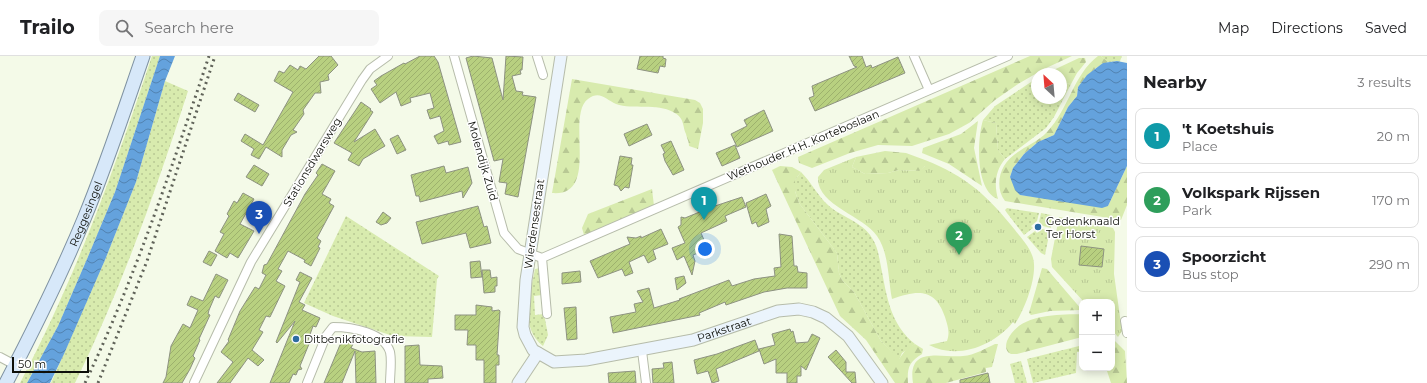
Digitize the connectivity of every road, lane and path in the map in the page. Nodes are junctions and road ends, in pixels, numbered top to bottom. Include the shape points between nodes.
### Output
1 (142, 56) edge
2 (388, 56) edge
3 (454, 56) edge
4 (537, 56) edge
5 (561, 56) edge
6 (914, 56) edge
7 (1008, 56) edge
8 (543, 75) dead end
9 (929, 90) junction
10 (530, 254) junction
11 (542, 258) junction
12 (547, 314) dead end
13 (1125, 321) dead end
14 (1127, 333) edge
15 (642, 351) junction
16 (538, 353) junction
17 (0, 357) edge
18 (15, 365) junction
19 (6, 383) edge
20 (194, 383) edge
21 (308, 383) edge
22 (390, 383) edge
23 (518, 383) edge
24 (646, 383) edge
25 (882, 383) edge

1 - 18 main road, Reggesingel via 110,153 84,218 50,296
2 - 20 street, Stationsdwarsweg via 370,69 362,80 251,262
3 - 10 street, Molendijk Zuid via 504,233 518,249
4 - 8 street
5 - 10 main road, Wierdensestraat
6 - 9 street
7 - 9 street, Wethouder H.H. Korteboslaan
9 - 11 street, Wethouder H.H. Korteboslaan
10 - 11 street
10 - 16 main road, Wierdensestraat via 522,327 528,343
11 - 12 street, Wierdensestraat
13 - 14 street
15 - 16 main road, Parkstraat via 560,363
15 - 24 street
15 - 25 main road, Parkstraat via 693,340 778,311 799,309 826,318 842,330
16 - 23 main road
17 - 18 street
18 - 19 main road, Reggesingel
21 - 22 street via 326,336 333,327 345,327 376,336 385,343 390,353

